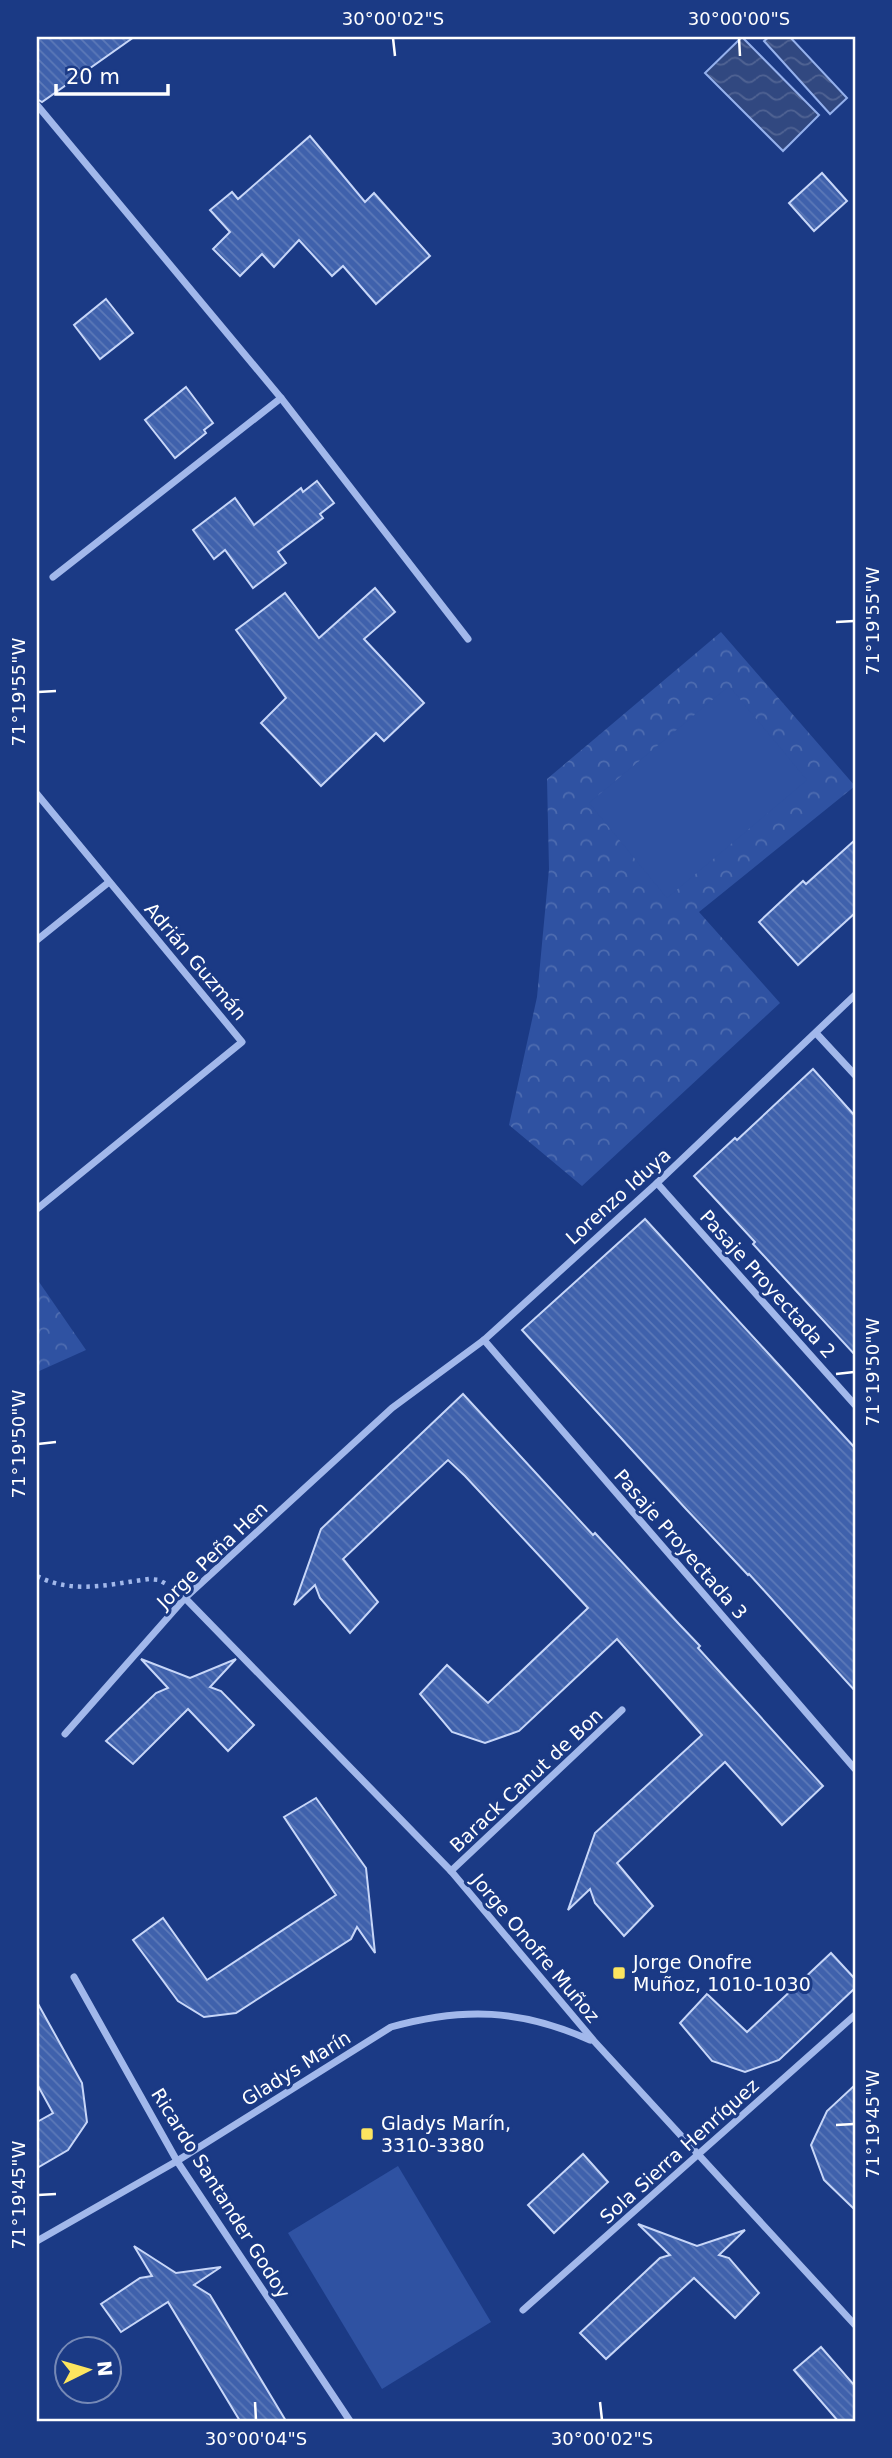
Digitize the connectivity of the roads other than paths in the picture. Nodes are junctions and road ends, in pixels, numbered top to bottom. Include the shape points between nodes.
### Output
1 (37, 106) edge
2 (281, 398) junction
3 (53, 577) dead end
4 (468, 639) dead end
5 (37, 794) edge
6 (109, 881) junction
7 (37, 940) edge
8 (855, 995) edge
9 (816, 1033) junction
10 (855, 1075) edge
11 (657, 1183) junction
12 (37, 1209) edge
13 (484, 1339) junction
14 (855, 1405) edge
15 (391, 1408) joint
16 (185, 1598) junction
17 (622, 1710) dead end
18 (65, 1734) dead end
19 (855, 1769) edge
20 (451, 1871) junction
21 (74, 1977) dead end
22 (855, 2015) edge
23 (594, 2041) junction
24 (699, 2154) junction
25 (177, 2161) junction
26 (37, 2241) edge
27 (523, 2310) dead end
28 (855, 2325) edge
29 (350, 2421) edge

1 - 2 street
2 - 3 street
2 - 4 street
5 - 6 street, Adrián Guzmán
6 - 7 street
6 - 12 street, Adrián Guzmán via 242,1042
8 - 9 street, Lorenzo Iduya
9 - 10 street
9 - 11 street, Lorenzo Iduya
11 - 13 street, Lorenzo Iduya
11 - 14 street, Pasaje Proyectada 2
13 - 15 street, Lorenzo Iduya
13 - 19 street, Pasaje Proyectada 3
15 - 16 street, Jorge Peña Hen
16 - 18 street, Jorge Peña Hen
16 - 20 street, Jorge Onofre Muñoz
17 - 20 street, Barack Canut de Bon
20 - 23 street, Jorge Onofre Muñoz
21 - 25 street, Ricardo Santander Godoy
22 - 24 street, Sola Sierra Henríquez
23 - 24 street, Jorge Onofre Muñoz
23 - 25 street, Gladys Marín via 562,2027 494,2013 459,2013 391,2027
24 - 27 street, Sola Sierra Henríquez
24 - 28 street, Jorge Onofre Muñoz
25 - 26 street, Gladys Marín
25 - 29 street, Ricardo Santander Godoy

